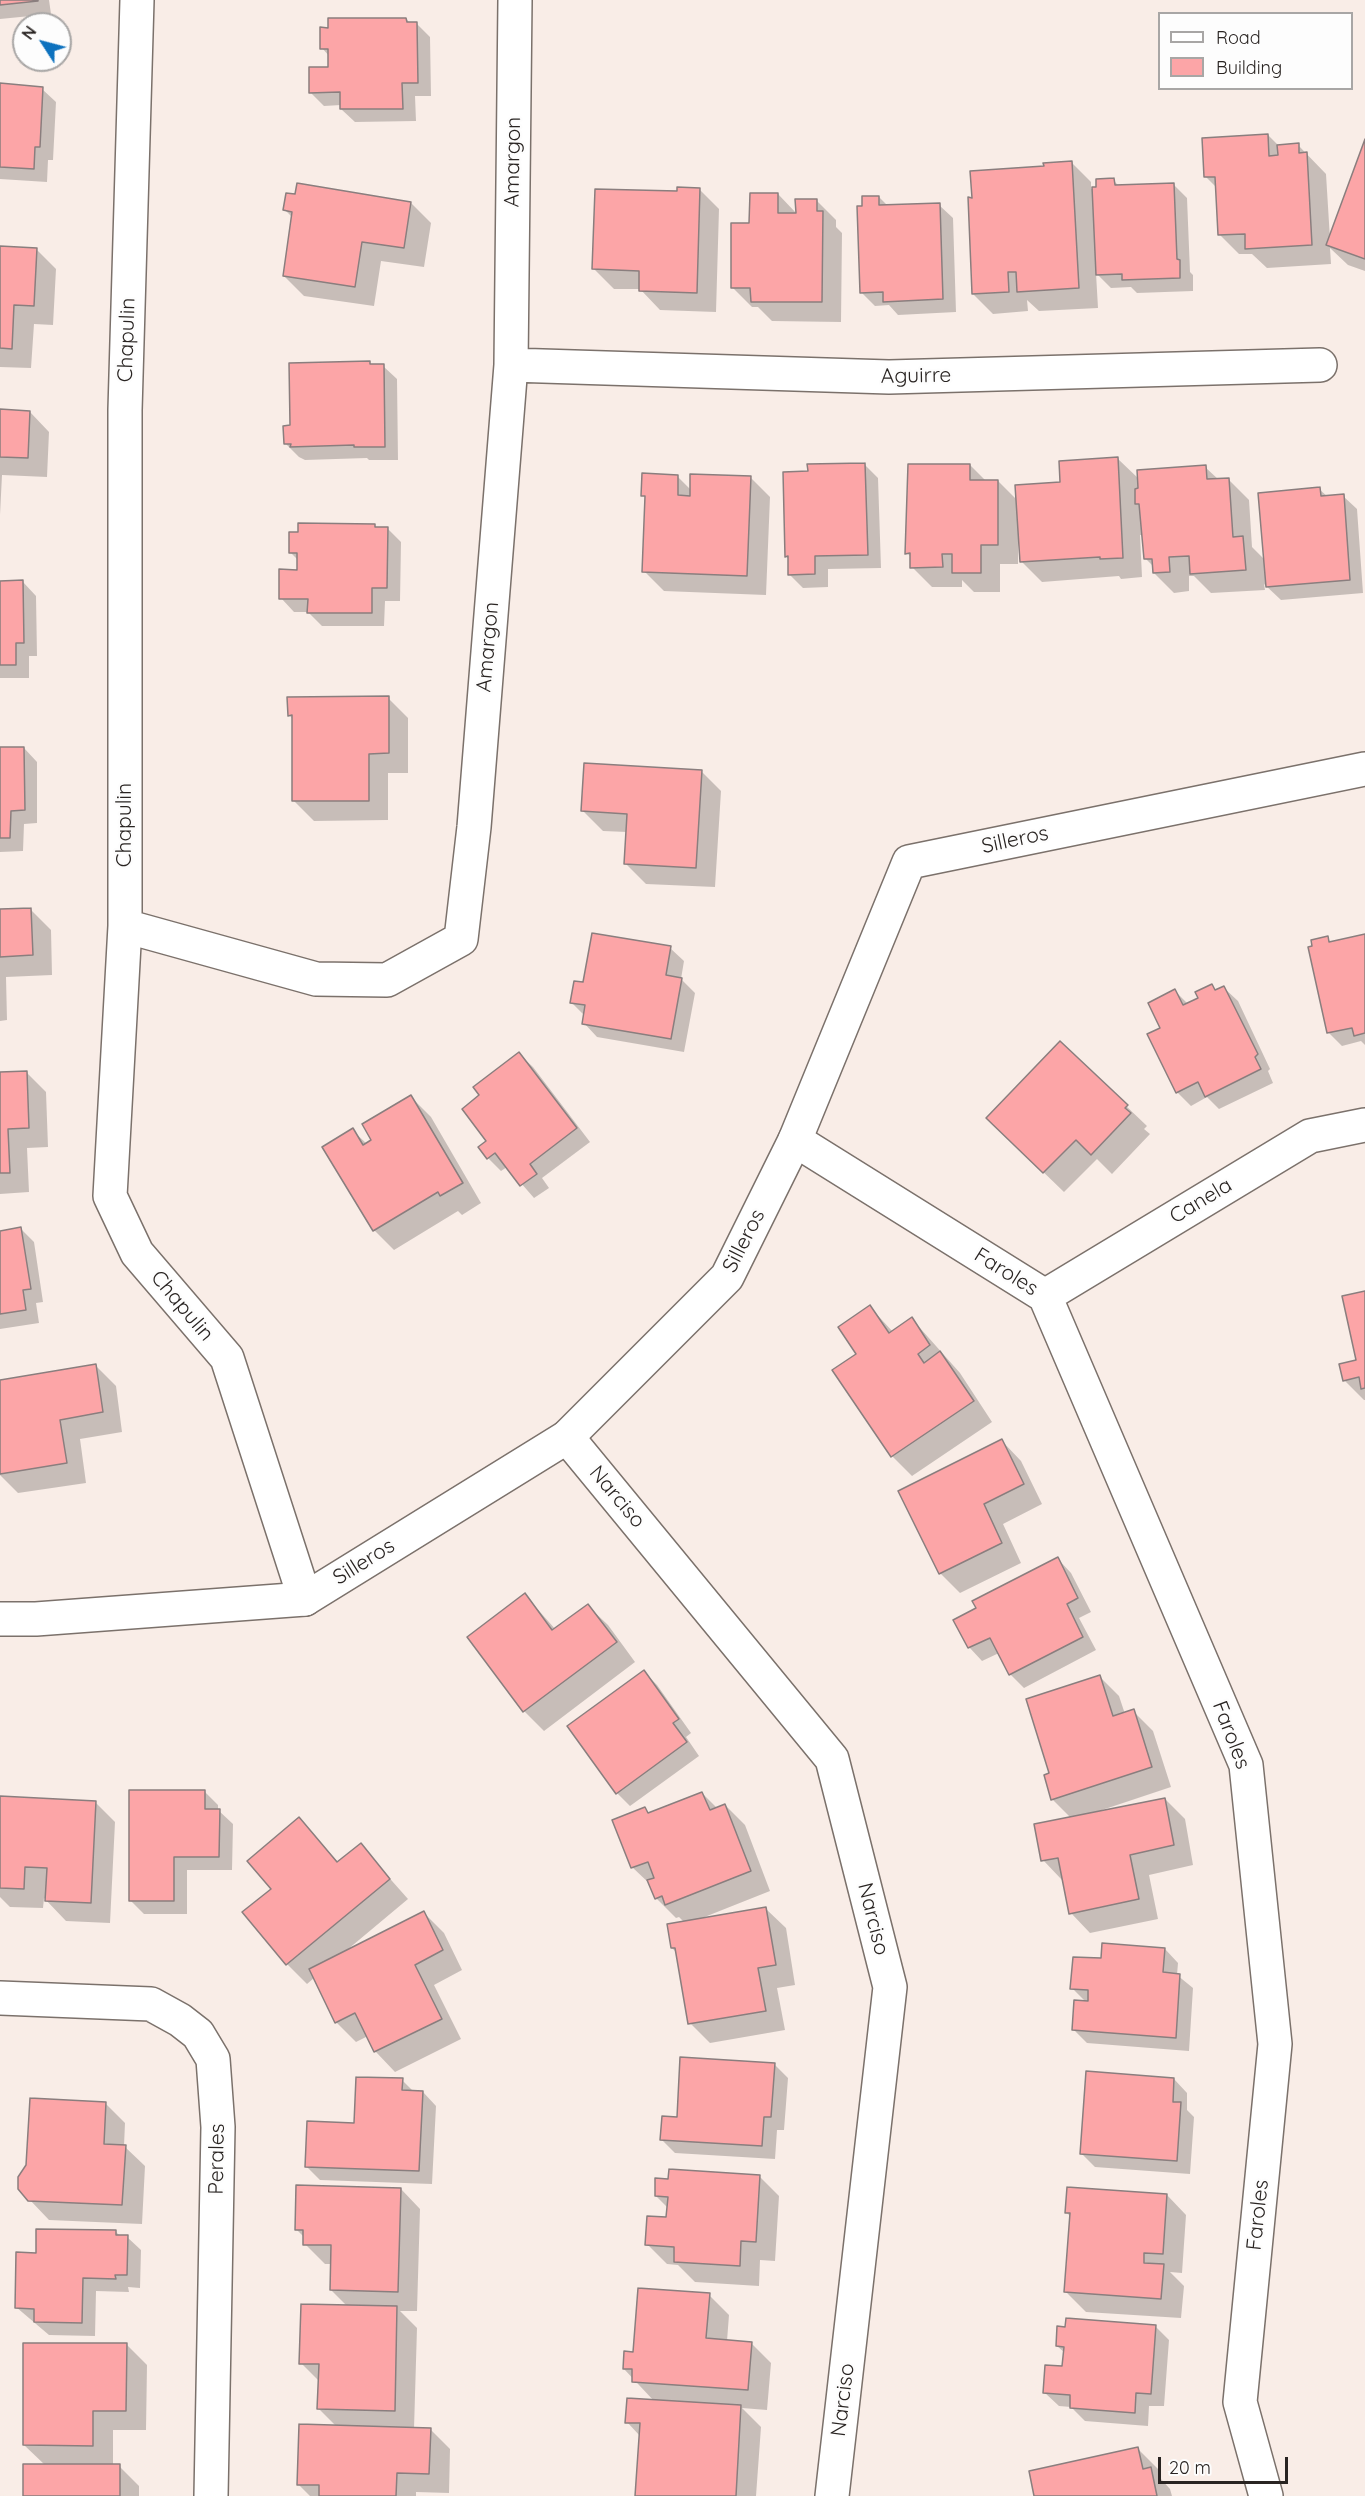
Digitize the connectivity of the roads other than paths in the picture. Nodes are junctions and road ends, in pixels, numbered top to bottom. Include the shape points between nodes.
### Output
1 (137, 0) edge
2 (515, 0) edge
3 (511, 365) junction
4 (1320, 365) dead end
5 (1365, 769) edge
6 (125, 926) junction
7 (1365, 1125) edge
8 (795, 1140) junction
9 (1045, 1296) junction
10 (567, 1437) junction
11 (305, 1599) junction
12 (0, 1619) edge
13 (0, 1998) edge
14 (212, 2496) edge
15 (832, 2496) edge
16 (1266, 2496) edge

1 - 6 street, Chapulin via 125,410
2 - 3 street, Amargon
3 - 4 street, Aguirre via 889,377
3 - 6 street, Amargon via 474,827 461,939 387,980 316,979
5 - 8 street, Silleros via 909,862
6 - 11 street, Chapulin via 110,1196 137,1253 227,1358
7 - 9 street, Canela via 1310,1136
8 - 9 street, Faroles
8 - 10 street, Silleros via 727,1278
9 - 16 street, Faroles via 1246,1765 1275,2044 1239,2402
10 - 11 street, Silleros
10 - 15 street, Narciso via 832,1759 890,1987
11 - 12 street, Silleros
13 - 14 street, Perales via 151,2004 198,2034 213,2059 218,2127

